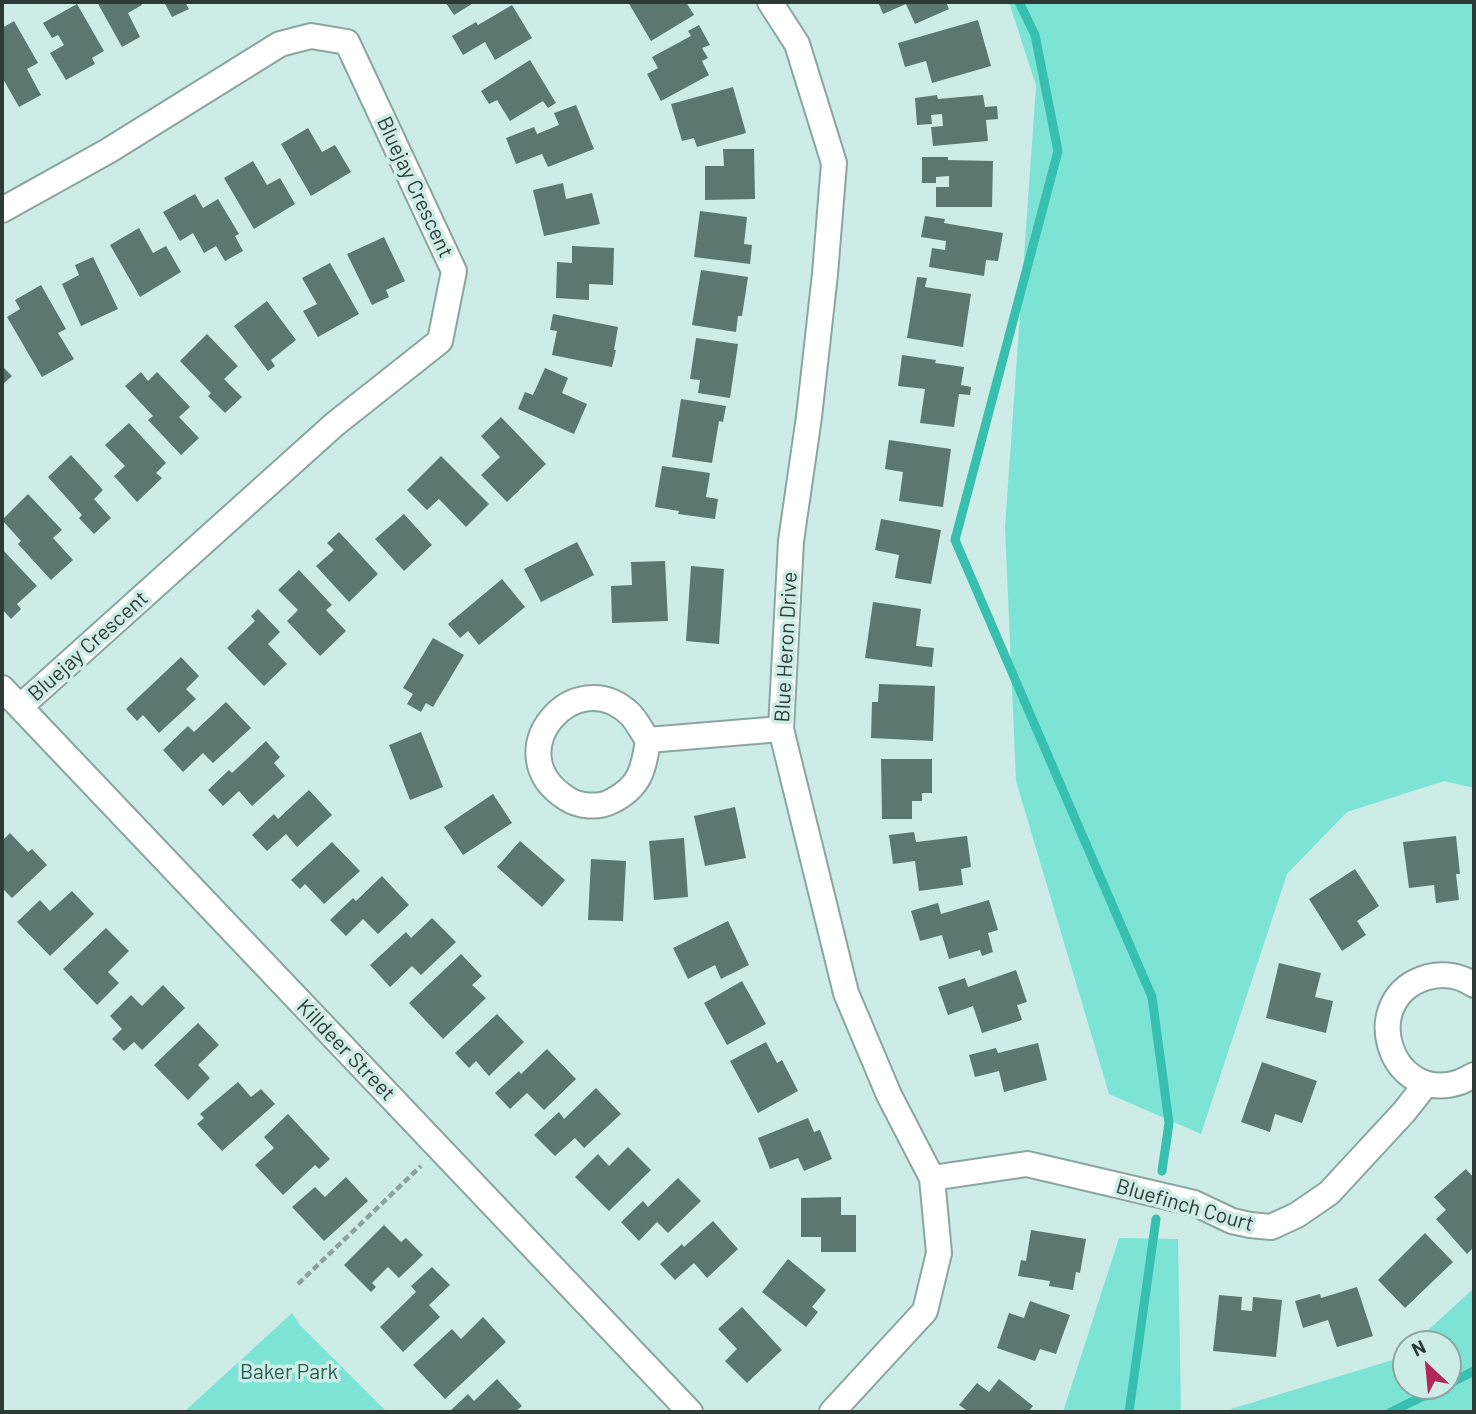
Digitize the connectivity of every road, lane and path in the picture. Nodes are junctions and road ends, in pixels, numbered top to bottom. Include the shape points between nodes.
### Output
1 (770, 2) edge
2 (2, 210) edge
3 (2, 688) edge
4 (20, 707) junction
5 (781, 729) junction
6 (648, 740) junction
7 (1474, 985) edge
8 (1474, 1075) edge
9 (1426, 1084) junction
10 (439, 1149) junction
11 (932, 1178) junction
12 (298, 1284) dead end
13 (690, 1412) edge
14 (832, 1412) edge

1 - 5 street, Blue Heron Drive via 797,44 834,163 809,417 791,541
2 - 4 street, Bluejay Crescent via 108,151 280,44 311,36 347,42 454,271 440,341 335,424
3 - 4 street, Killdeer Street
4 - 10 street, Killdeer Street
5 - 6 street
5 - 11 street, Blue Heron Drive via 846,993 889,1095
6 - 6 street via 618,705 584,699 554,714 544,728 539,761 556,792 571,802 607,804 637,782
7 - 9 street via 1455,976 1437,975 1419,980 1394,1004 1388,1040 1394,1058
8 - 9 street via 1459,1083
9 - 11 street, Bluefinch Court via 1329,1193 1271,1227 1232,1221 1194,1203 1027,1164
10 - 12 path
10 - 13 street, Killdeer Street
11 - 14 street, Blue Heron Drive via 939,1253 925,1311

